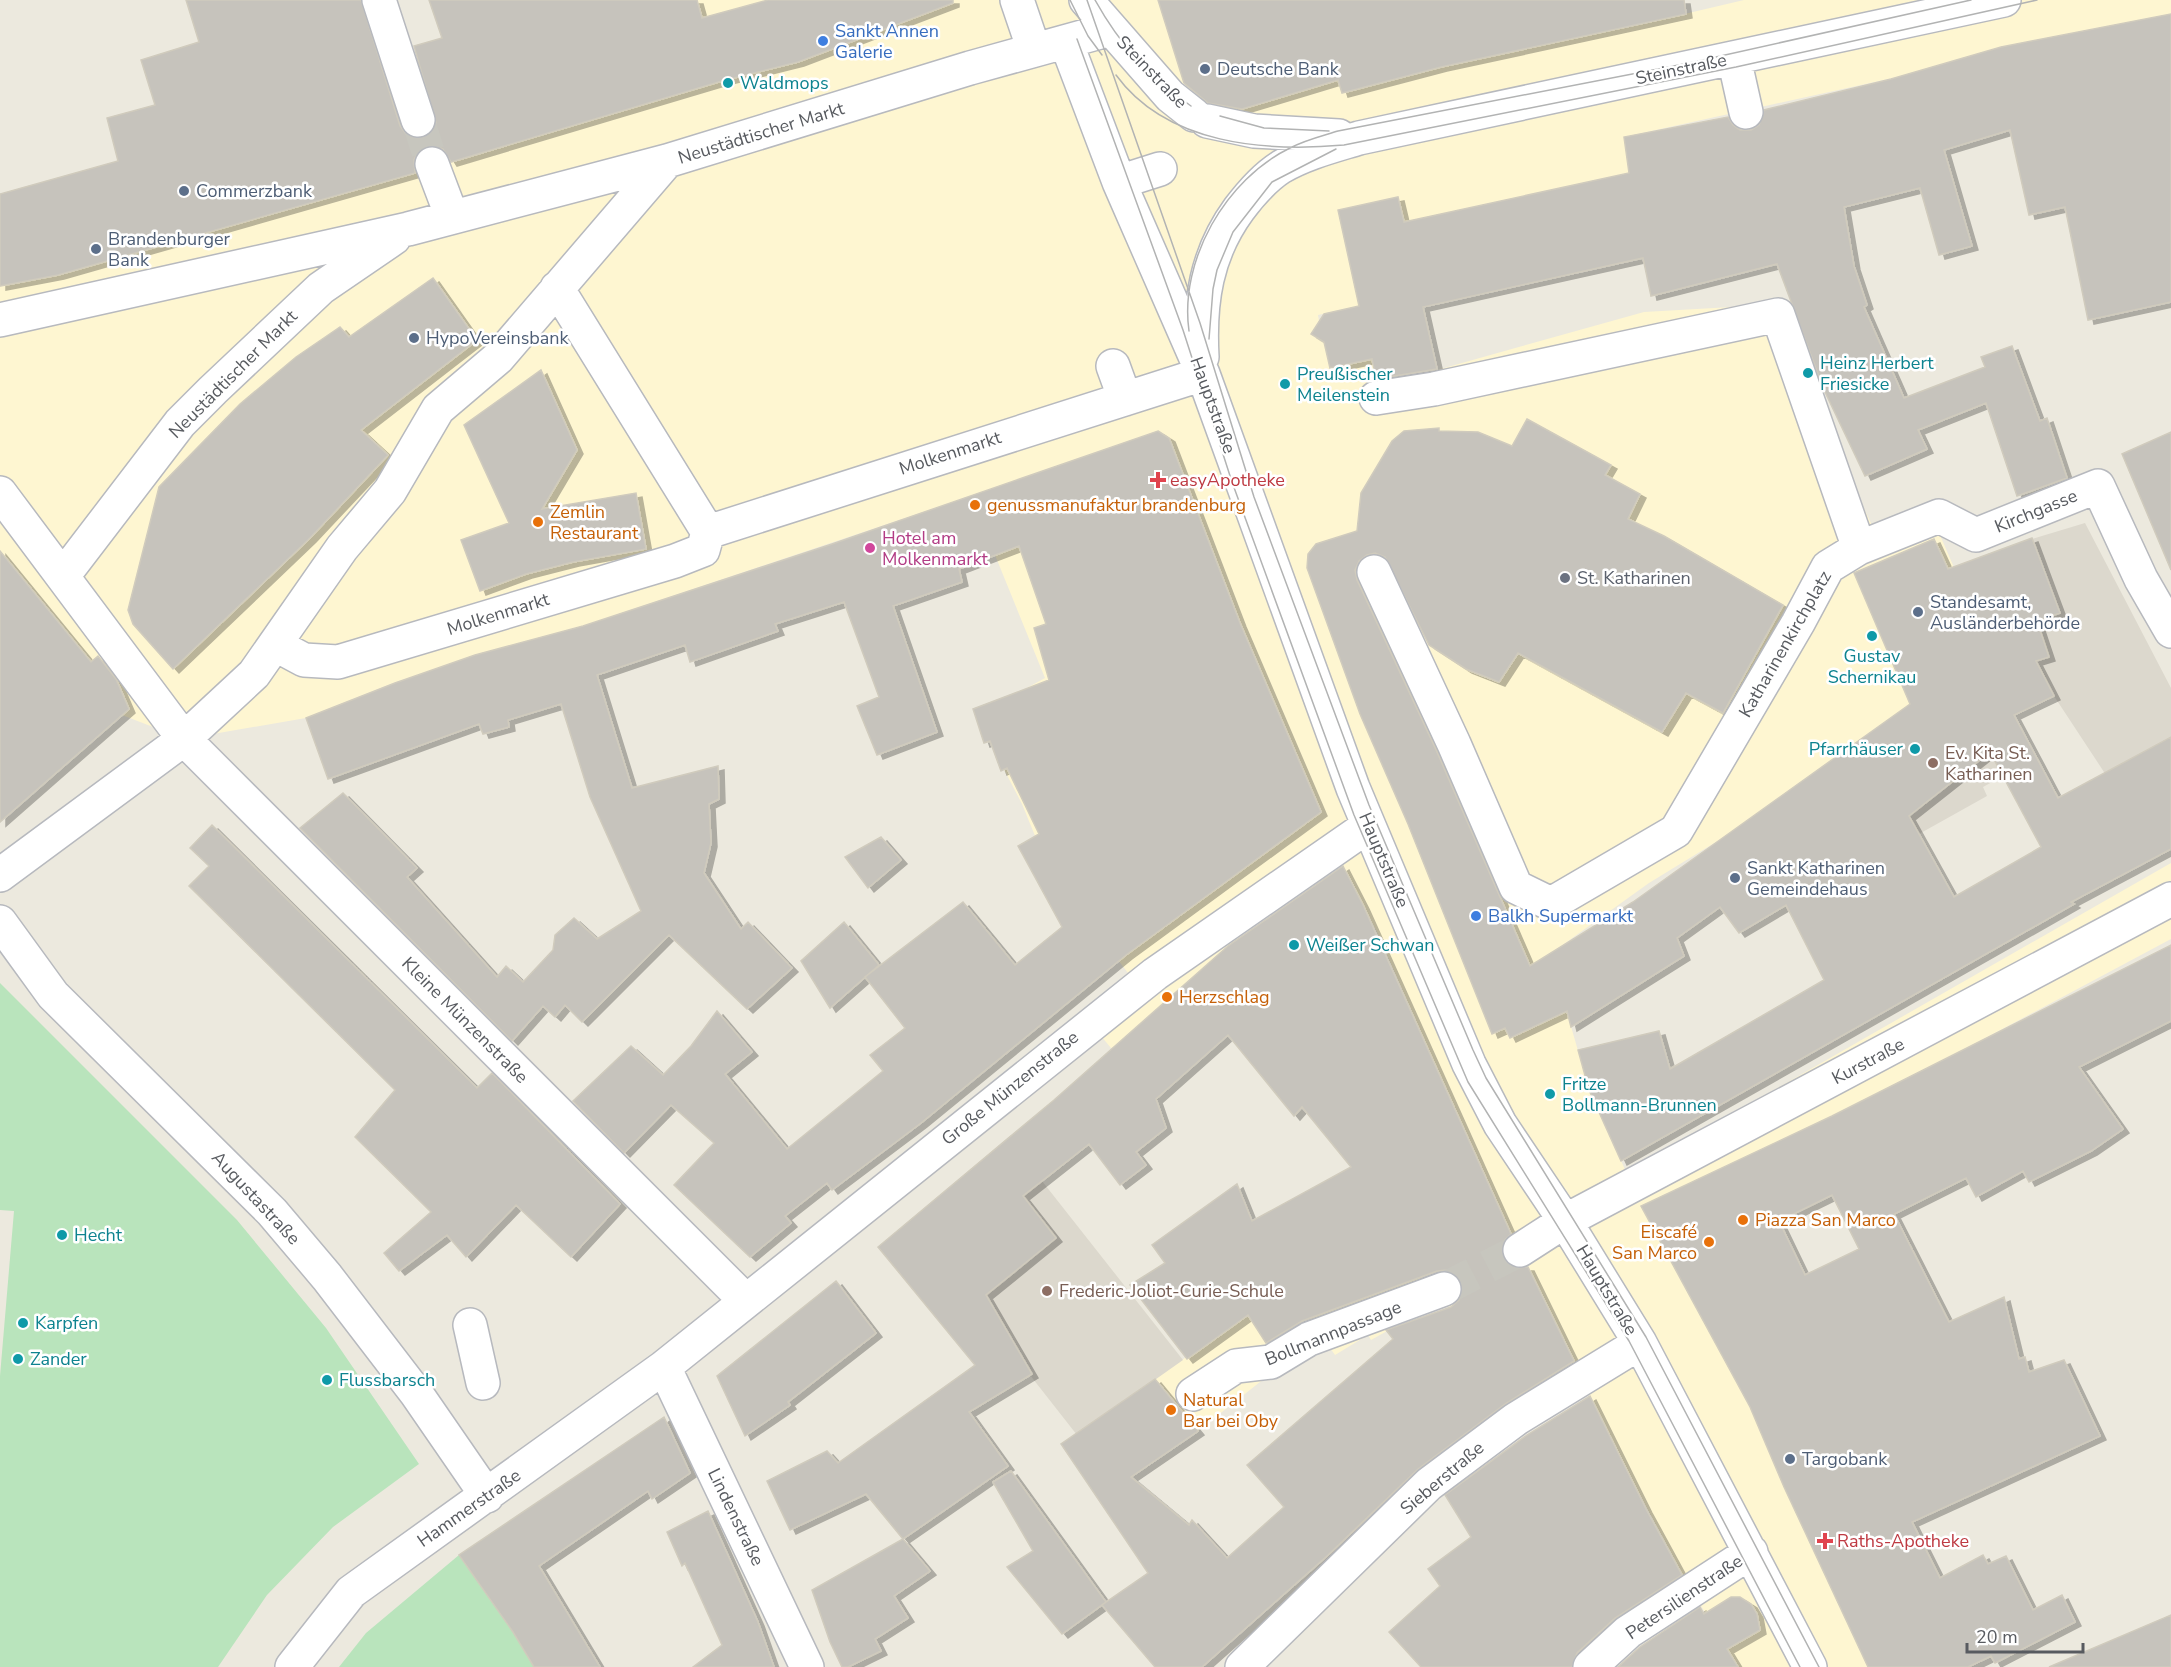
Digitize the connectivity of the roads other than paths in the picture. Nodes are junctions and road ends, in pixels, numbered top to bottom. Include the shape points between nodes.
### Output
1 (379, 0) edge
2 (1017, 0) edge
3 (1063, 0) edge
4 (1086, 0) edge
5 (2004, 0) edge
6 (1107, 15) edge
7 (1071, 40) junction
8 (1034, 50) junction
9 (1734, 58) junction
10 (1746, 112) dead end
11 (418, 120) tunnel mouth
12 (1359, 138) junction
13 (667, 161) junction
14 (432, 164) tunnel mouth
15 (1160, 169) dead end
16 (1119, 182) junction
17 (452, 217) junction
18 (408, 229) junction
19 (557, 288) junction
20 (0, 320) edge
21 (1113, 366) dead end
22 (1203, 374) junction
23 (1376, 398) dead end
24 (1125, 399) junction
25 (0, 493) edge
26 (708, 532) junction
27 (1859, 548) junction
28 (1374, 572) dead end
29 (63, 576) junction
30 (2171, 631) edge
31 (276, 645) junction
32 (184, 739) junction
33 (1368, 826) junction
34 (0, 875) edge
35 (2171, 899) edge
36 (0, 922) edge
37 (1565, 1221) junction
38 (1520, 1250) tunnel mouth
39 (1444, 1289) tunnel mouth
40 (746, 1301) junction
41 (470, 1325) dead end
42 (1640, 1343) junction
43 (664, 1367) junction
44 (483, 1383) dead end
45 (1193, 1394) dead end
46 (487, 1496) junction
47 (1751, 1552) junction
48 (292, 1667) edge
49 (807, 1667) edge
50 (1242, 1667) edge
51 (1590, 1667) edge
52 (1810, 1667) edge

1 - 11 street
2 - 8 street
3 - 7 street, Hauptstraße
4 - 6 street, Steinstraße
5 - 9 street, Steinstraße
6 - 7 street, Neustädtischer Markt
6 - 12 street, Steinstraße via 1170,96 1201,118 1254,131
7 - 8 street, Neustädtischer Markt
7 - 16 street, Hauptstraße
8 - 13 street, Neustädtischer Markt
9 - 10 street
9 - 12 street, Steinstraße
12 - 22 street, Steinstraße via 1281,167 1254,190 1228,223 1211,259 1202,297
13 - 17 street, Neustädtischer Markt
13 - 19 street
14 - 17 street
15 - 16 street
16 - 22 street, Hauptstraße
17 - 18 street, Neustädtischer Markt
18 - 20 street, Neustädtischer Markt
18 - 29 street, Neustädtischer Markt via 321,288 180,423
19 - 26 street
19 - 31 street via 498,358 438,409 390,491 342,548
21 - 24 street
22 - 24 street, Molkenmarkt
22 - 33 street, Hauptstraße
23 - 27 street via 1778,315
24 - 26 street, Molkenmarkt
25 - 29 street
26 - 31 street, Molkenmarkt via 703,550 675,561 338,662 304,660
27 - 28 street, Katharinenkirchplatz via 1828,567 1676,831 1551,904 1516,886
27 - 30 street, Kirchgasse via 1939,516 1976,535 2098,486 2141,579
29 - 32 street
31 - 32 street via 254,674
32 - 34 street
32 - 40 street, Kleine Münzenstraße
33 - 37 street, Hauptstraße via 1469,1064 1500,1124
33 - 40 street, Große Münzenstraße via 1155,974
35 - 37 street, Kurstraße
36 - 46 street, Augustastraße via 53,995 272,1212 327,1276 416,1393
37 - 38 street
37 - 42 street, Hauptstraße
39 - 45 street, Bollmannpassage via 1309,1339 1271,1362 1236,1366
40 - 43 street, Große Münzenstraße
41 - 44 street
42 - 47 street, Hauptstraße
42 - 50 street, Sieberstraße via 1516,1419 1429,1484
43 - 46 street, Hammerstraße
43 - 49 street, Lindenstraße
46 - 48 street, Hammerstraße via 351,1592
47 - 51 street, Petersilienstraße via 1628,1632
47 - 52 street, Hauptstraße

